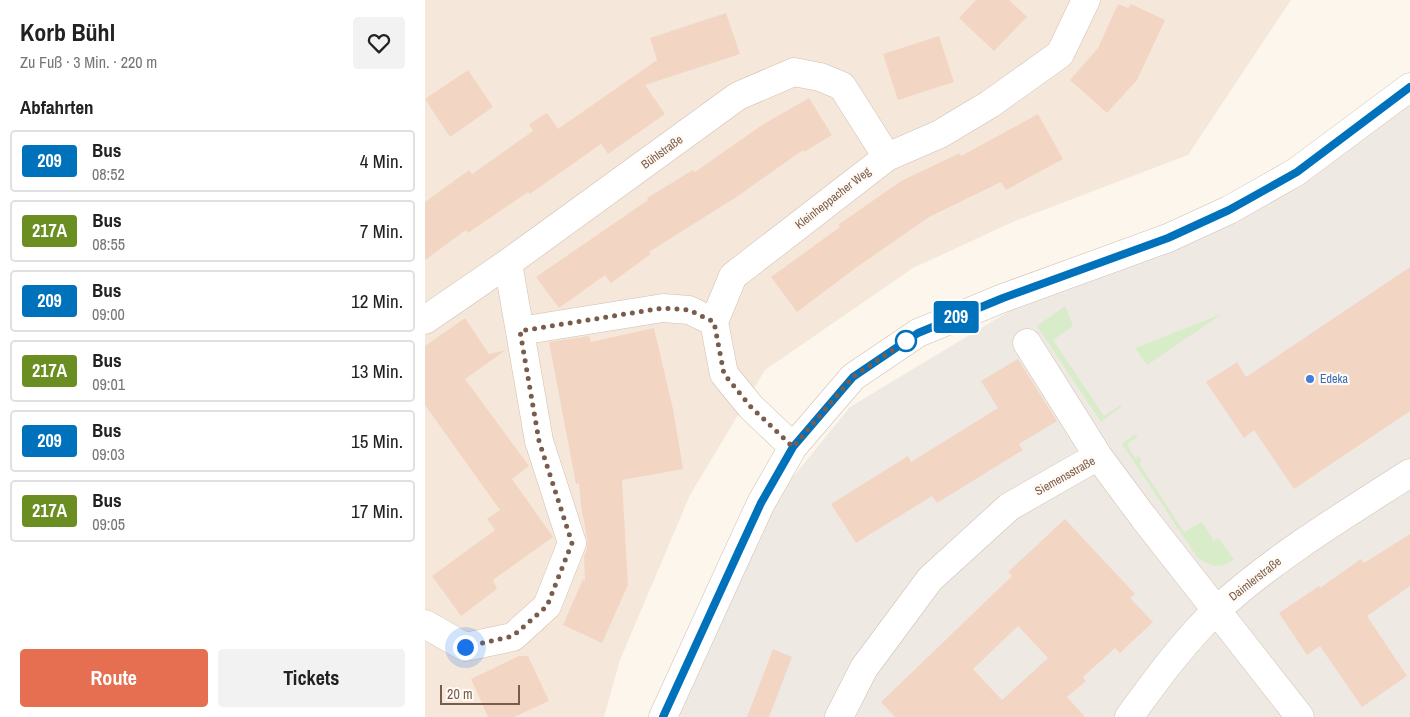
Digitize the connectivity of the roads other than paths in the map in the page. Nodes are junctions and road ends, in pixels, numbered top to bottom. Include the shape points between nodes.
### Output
1 (1086, 0) edge
2 (1410, 87) edge
3 (887, 157) junction
4 (508, 263) junction
5 (425, 320) edge
6 (714, 322) junction
7 (520, 331) junction
8 (1027, 343) dead end
9 (793, 447) junction
10 (1098, 456) junction
11 (1410, 472) edge
12 (1217, 610) junction
13 (425, 624) edge
14 (663, 717) edge
15 (839, 717) edge
16 (1129, 717) edge
17 (1300, 717) edge

1 - 3 street, Kleinheppacher Weg via 1060,54 990,104 940,134
2 - 9 street via 1297,172 1229,210 1168,238 918,333 853,377
3 - 4 street, Bühlstraße via 842,86 794,72 738,96
3 - 6 street, Kleinheppacher Weg via 733,276
4 - 5 street, Bühlstraße
4 - 7 street
6 - 7 street via 689,310 663,308
6 - 9 street via 724,374 751,407
7 - 13 street via 539,441 572,543 547,606 513,636 465,647
8 - 10 street
9 - 14 street via 749,529
10 - 12 street, Siemensstraße
10 - 15 street, Siemensstraße via 1009,507 929,579 864,668
11 - 12 street, Daimlerstraße via 1327,518
12 - 16 street, Daimlerstraße via 1164,668
12 - 17 street, Siemensstraße

